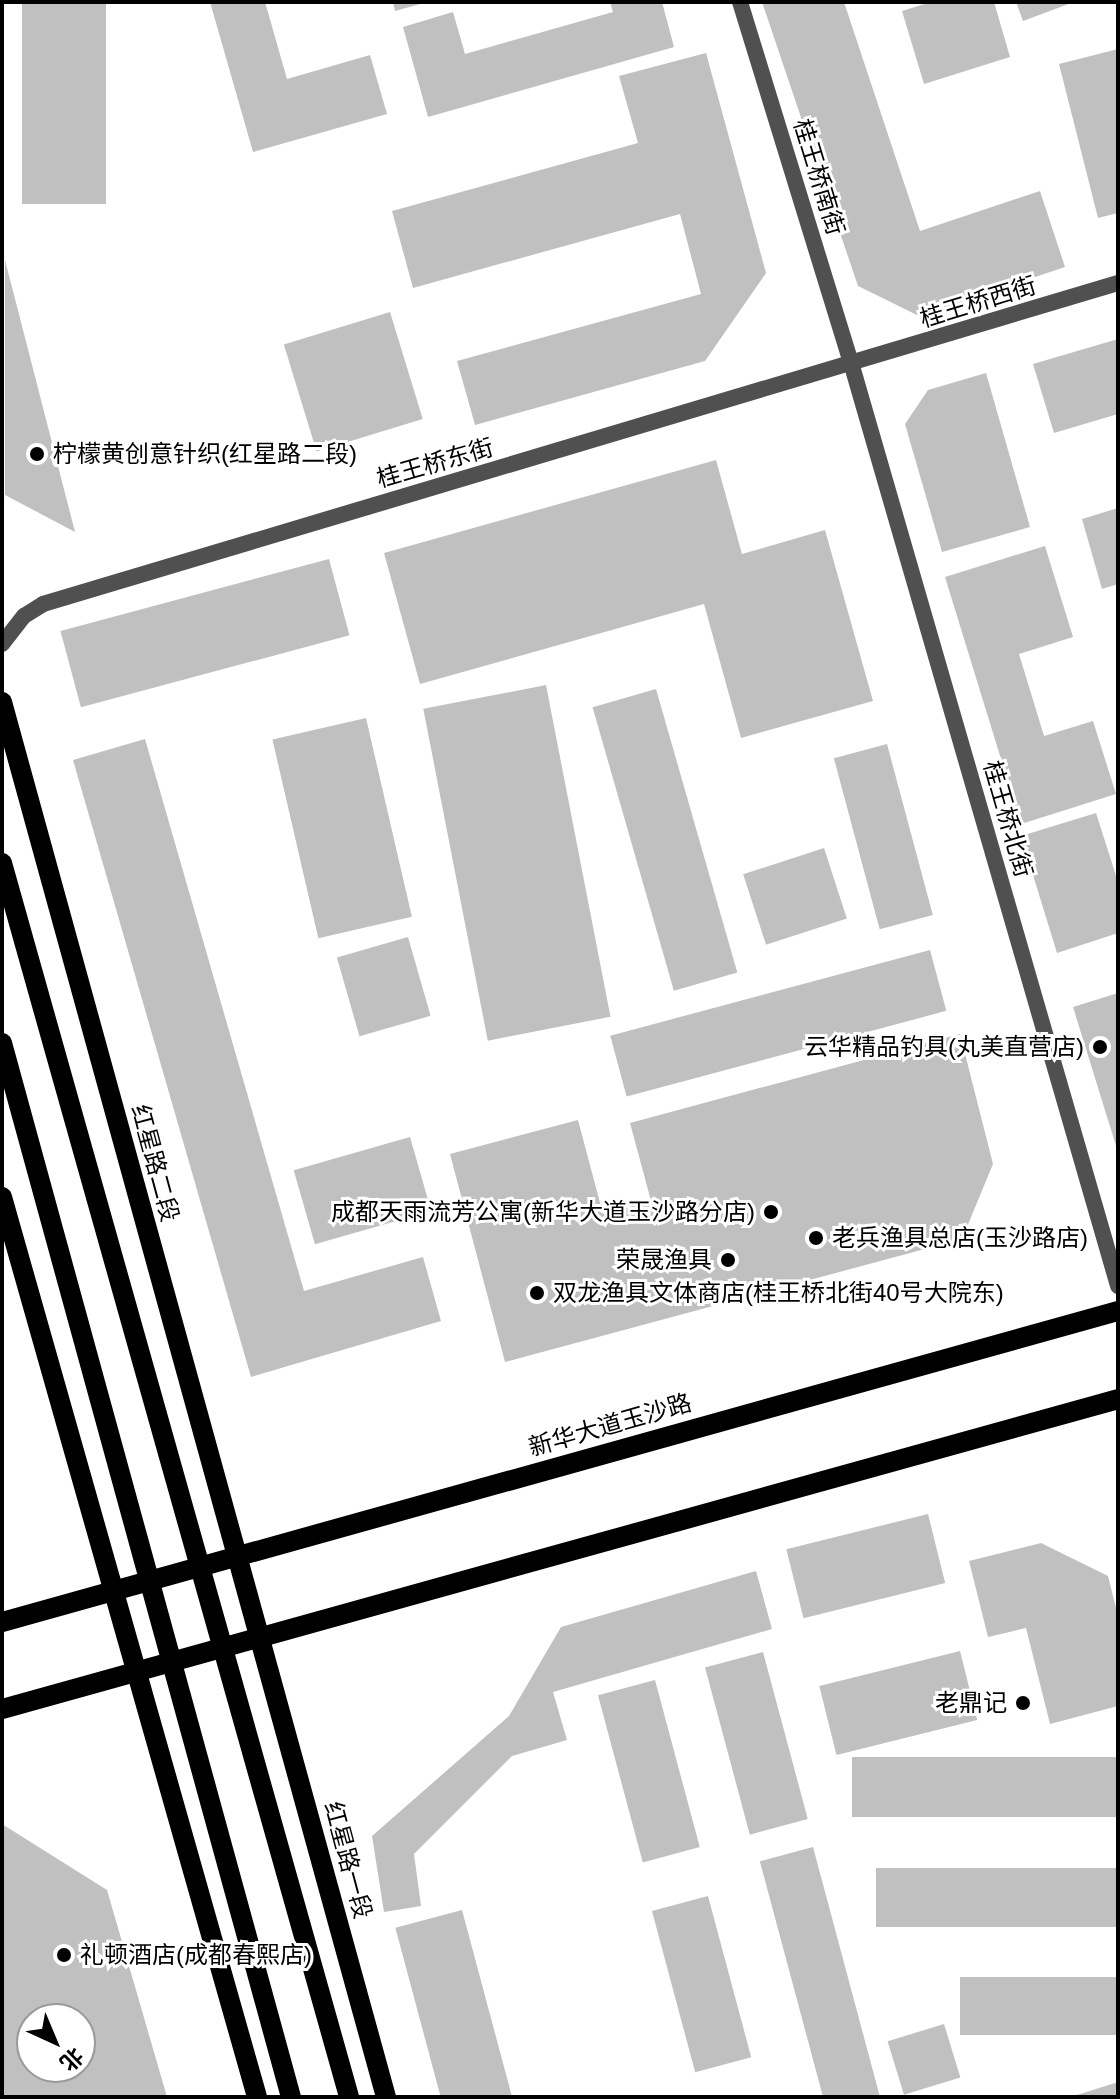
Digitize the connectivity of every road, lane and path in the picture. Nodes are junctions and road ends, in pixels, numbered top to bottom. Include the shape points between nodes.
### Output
1 (740, 2) edge
2 (1118, 283) edge
3 (852, 366) junction
4 (2, 644) edge
5 (2, 702) edge
6 (2, 863) edge
7 (2, 1043) edge
8 (2, 1197) edge
9 (1118, 1286) edge
10 (1118, 1311) edge
11 (1118, 1399) edge
12 (236, 1556) junction
13 (116, 1590) junction
14 (2, 1622) edge
15 (259, 1637) junction
16 (139, 1670) junction
17 (2, 1709) edge
18 (257, 2097) edge
19 (291, 2097) edge
20 (349, 2097) edge
21 (386, 2097) edge

1 - 3 street, 桂王桥南街
2 - 3 street, 桂王桥西街
3 - 4 street, 桂王桥东街 via 43,604 24,616
3 - 9 street, 桂王桥北街
5 - 12 main road, 红星路二段
6 - 20 main road
7 - 19 main road
8 - 13 main road
10 - 12 main road, 新华大道玉沙路
11 - 15 main road
12 - 13 main road, 新华大道玉沙路
12 - 15 main road, 红星路二段
13 - 14 main road, 新华大道玉沙路
13 - 16 main road
15 - 16 main road
15 - 21 main road, 红星路一段
16 - 17 main road
16 - 18 main road

